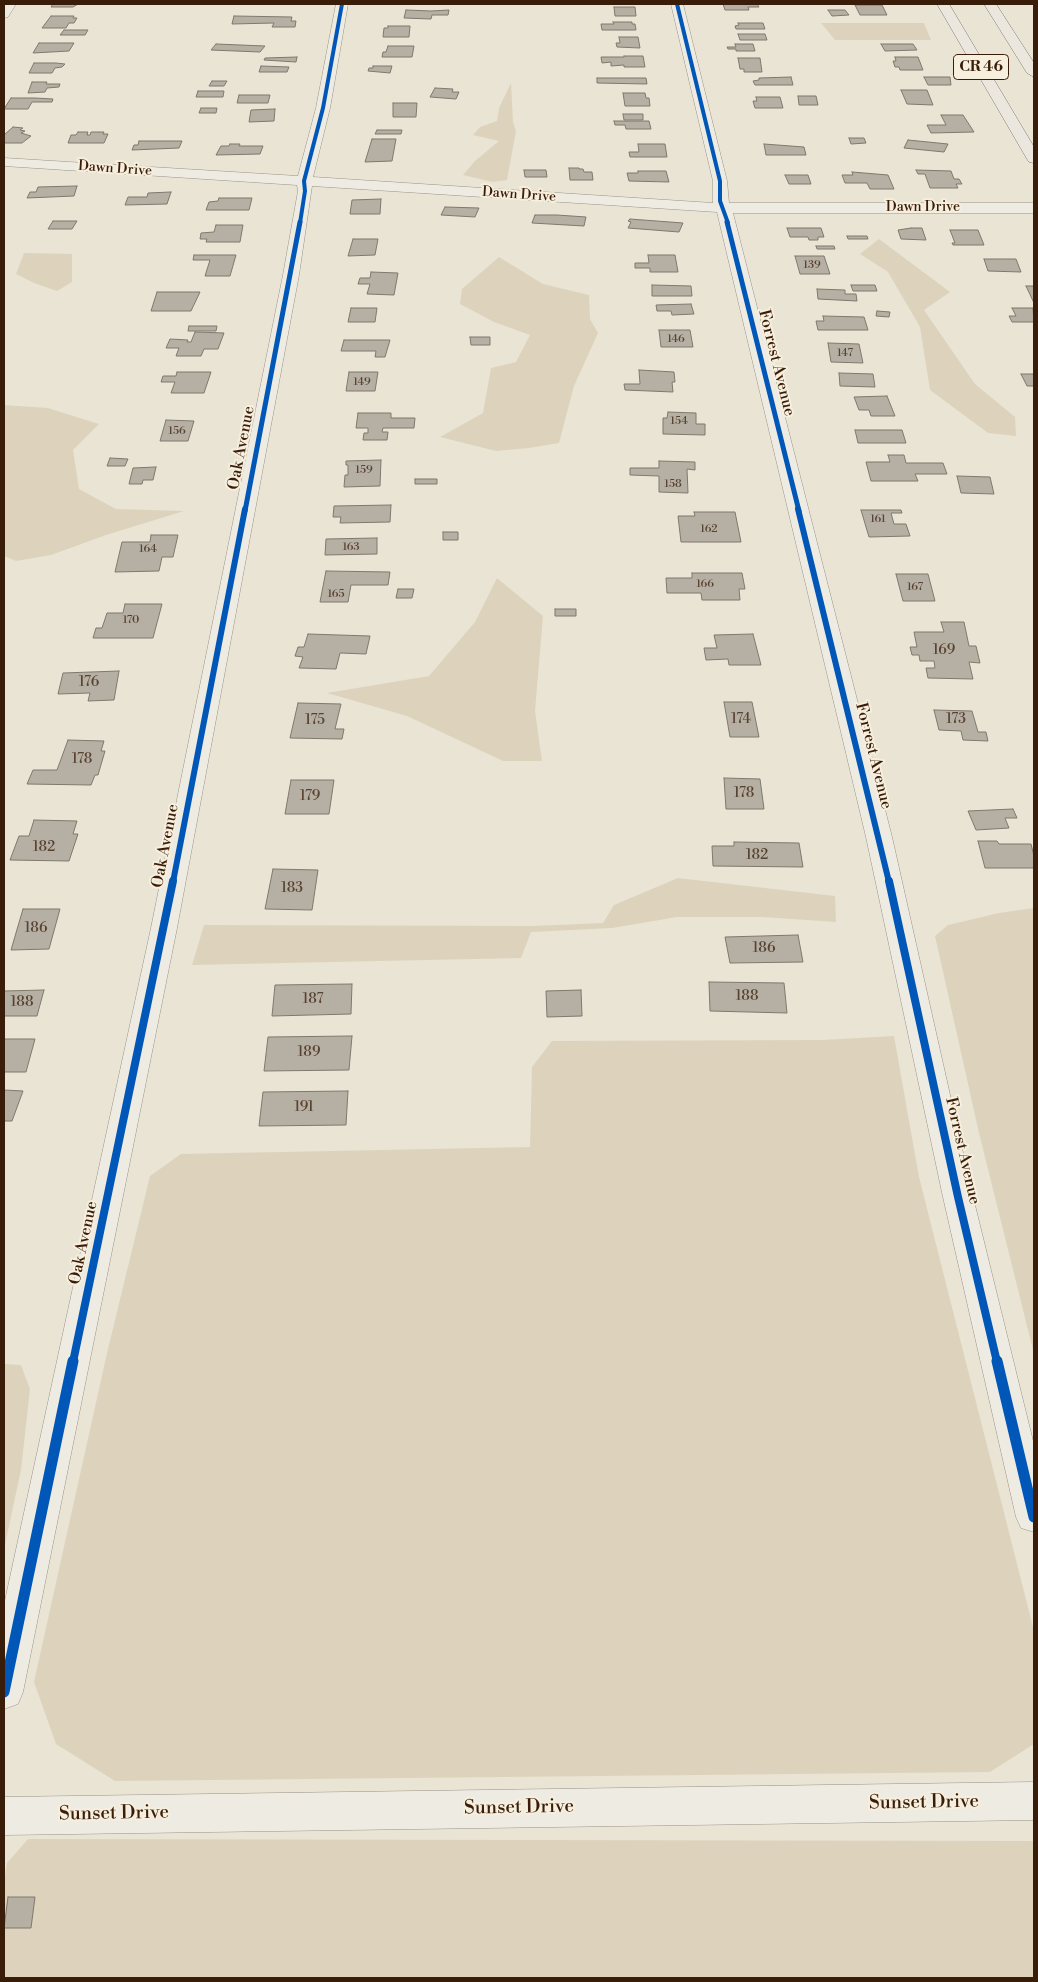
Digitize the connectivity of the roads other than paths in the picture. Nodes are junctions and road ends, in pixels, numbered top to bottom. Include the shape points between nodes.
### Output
1 (10, 4) edge
2 (342, 4) edge
3 (677, 4) edge
4 (943, 4) edge
5 (990, 4) edge
6 (4, 14) edge
7 (1034, 73) edge
8 (1034, 158) edge
9 (4, 162) edge
10 (304, 181) junction
11 (724, 208) junction
12 (1034, 208) edge
13 (1034, 1517) edge
14 (4, 1692) edge
15 (1034, 1801) edge
16 (4, 1816) edge

1 - 6 street
2 - 10 street, Oak Avenue via 323,108
3 - 11 street, Forrest Avenue
4 - 8 highway, CR 46
5 - 7 highway, CR 46
9 - 10 street, Dawn Drive
10 - 11 street, Dawn Drive
10 - 14 street, Oak Avenue via 291,276 165,919
11 - 12 street, Dawn Drive
11 - 13 street, Forrest Avenue via 879,836 958,1197
15 - 16 street, Sunset Drive

